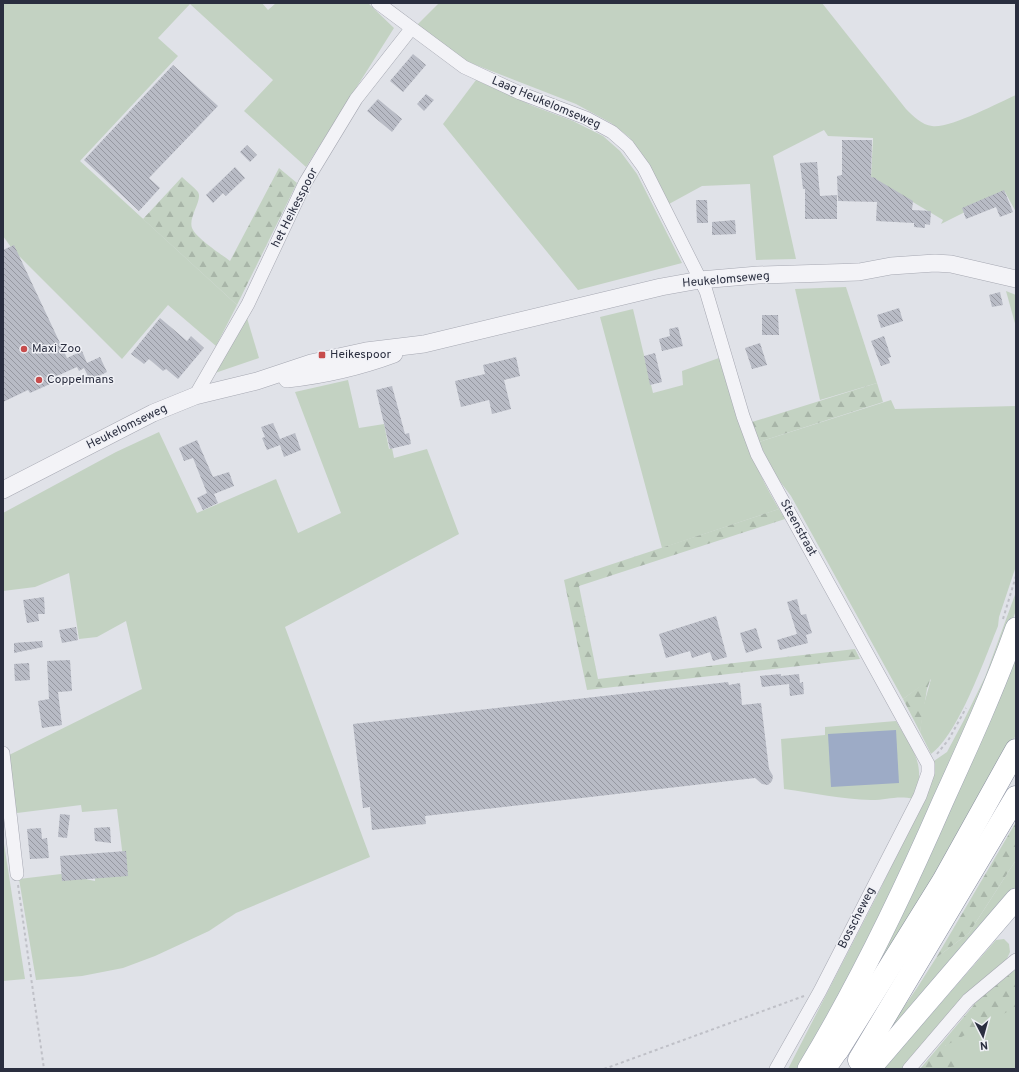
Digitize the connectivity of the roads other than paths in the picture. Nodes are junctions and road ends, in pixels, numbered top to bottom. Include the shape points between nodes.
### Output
1 (378, 3) edge
2 (411, 29) junction
3 (700, 280) junction
4 (1013, 280) edge
5 (195, 396) junction
6 (3, 490) edge
7 (1009, 625) edge
8 (1016, 750) edge
9 (3, 753) edge
10 (928, 763) joint
11 (1016, 797) edge
12 (17, 874) road end
13 (1016, 900) edge
14 (1016, 960) edge
15 (838, 1050) joint
16 (861, 1066) edge
17 (776, 1069) edge
18 (808, 1069) edge
19 (824, 1069) edge
20 (909, 1069) edge

1 - 2 street, Laag Heukelomseweg
2 - 3 street, Laag Heukelomseweg via 464,67 520,93 586,118 612,132 628,146 644,168
2 - 5 street, het Heikesspoor via 356,99 305,183 248,304
3 - 4 street, Heukelomseweg via 758,275 859,272 891,266 935,263 951,264
3 - 5 street, Heukelomseweg via 424,344 369,363 288,379 257,381
3 - 10 street, Steenstraat via 706,291 742,416 757,454
5 - 6 street, Heukelomseweg via 153,413
7 - 18 main road via 975,730 898,900 838,1020
8 - 15 highway via 943,881
9 - 12 street
10 - 17 street, Bosscheweg via 928,773 920,796 820,991
11 - 16 highway
13 - 16 main road
14 - 20 street via 968,1000
15 - 19 main road

